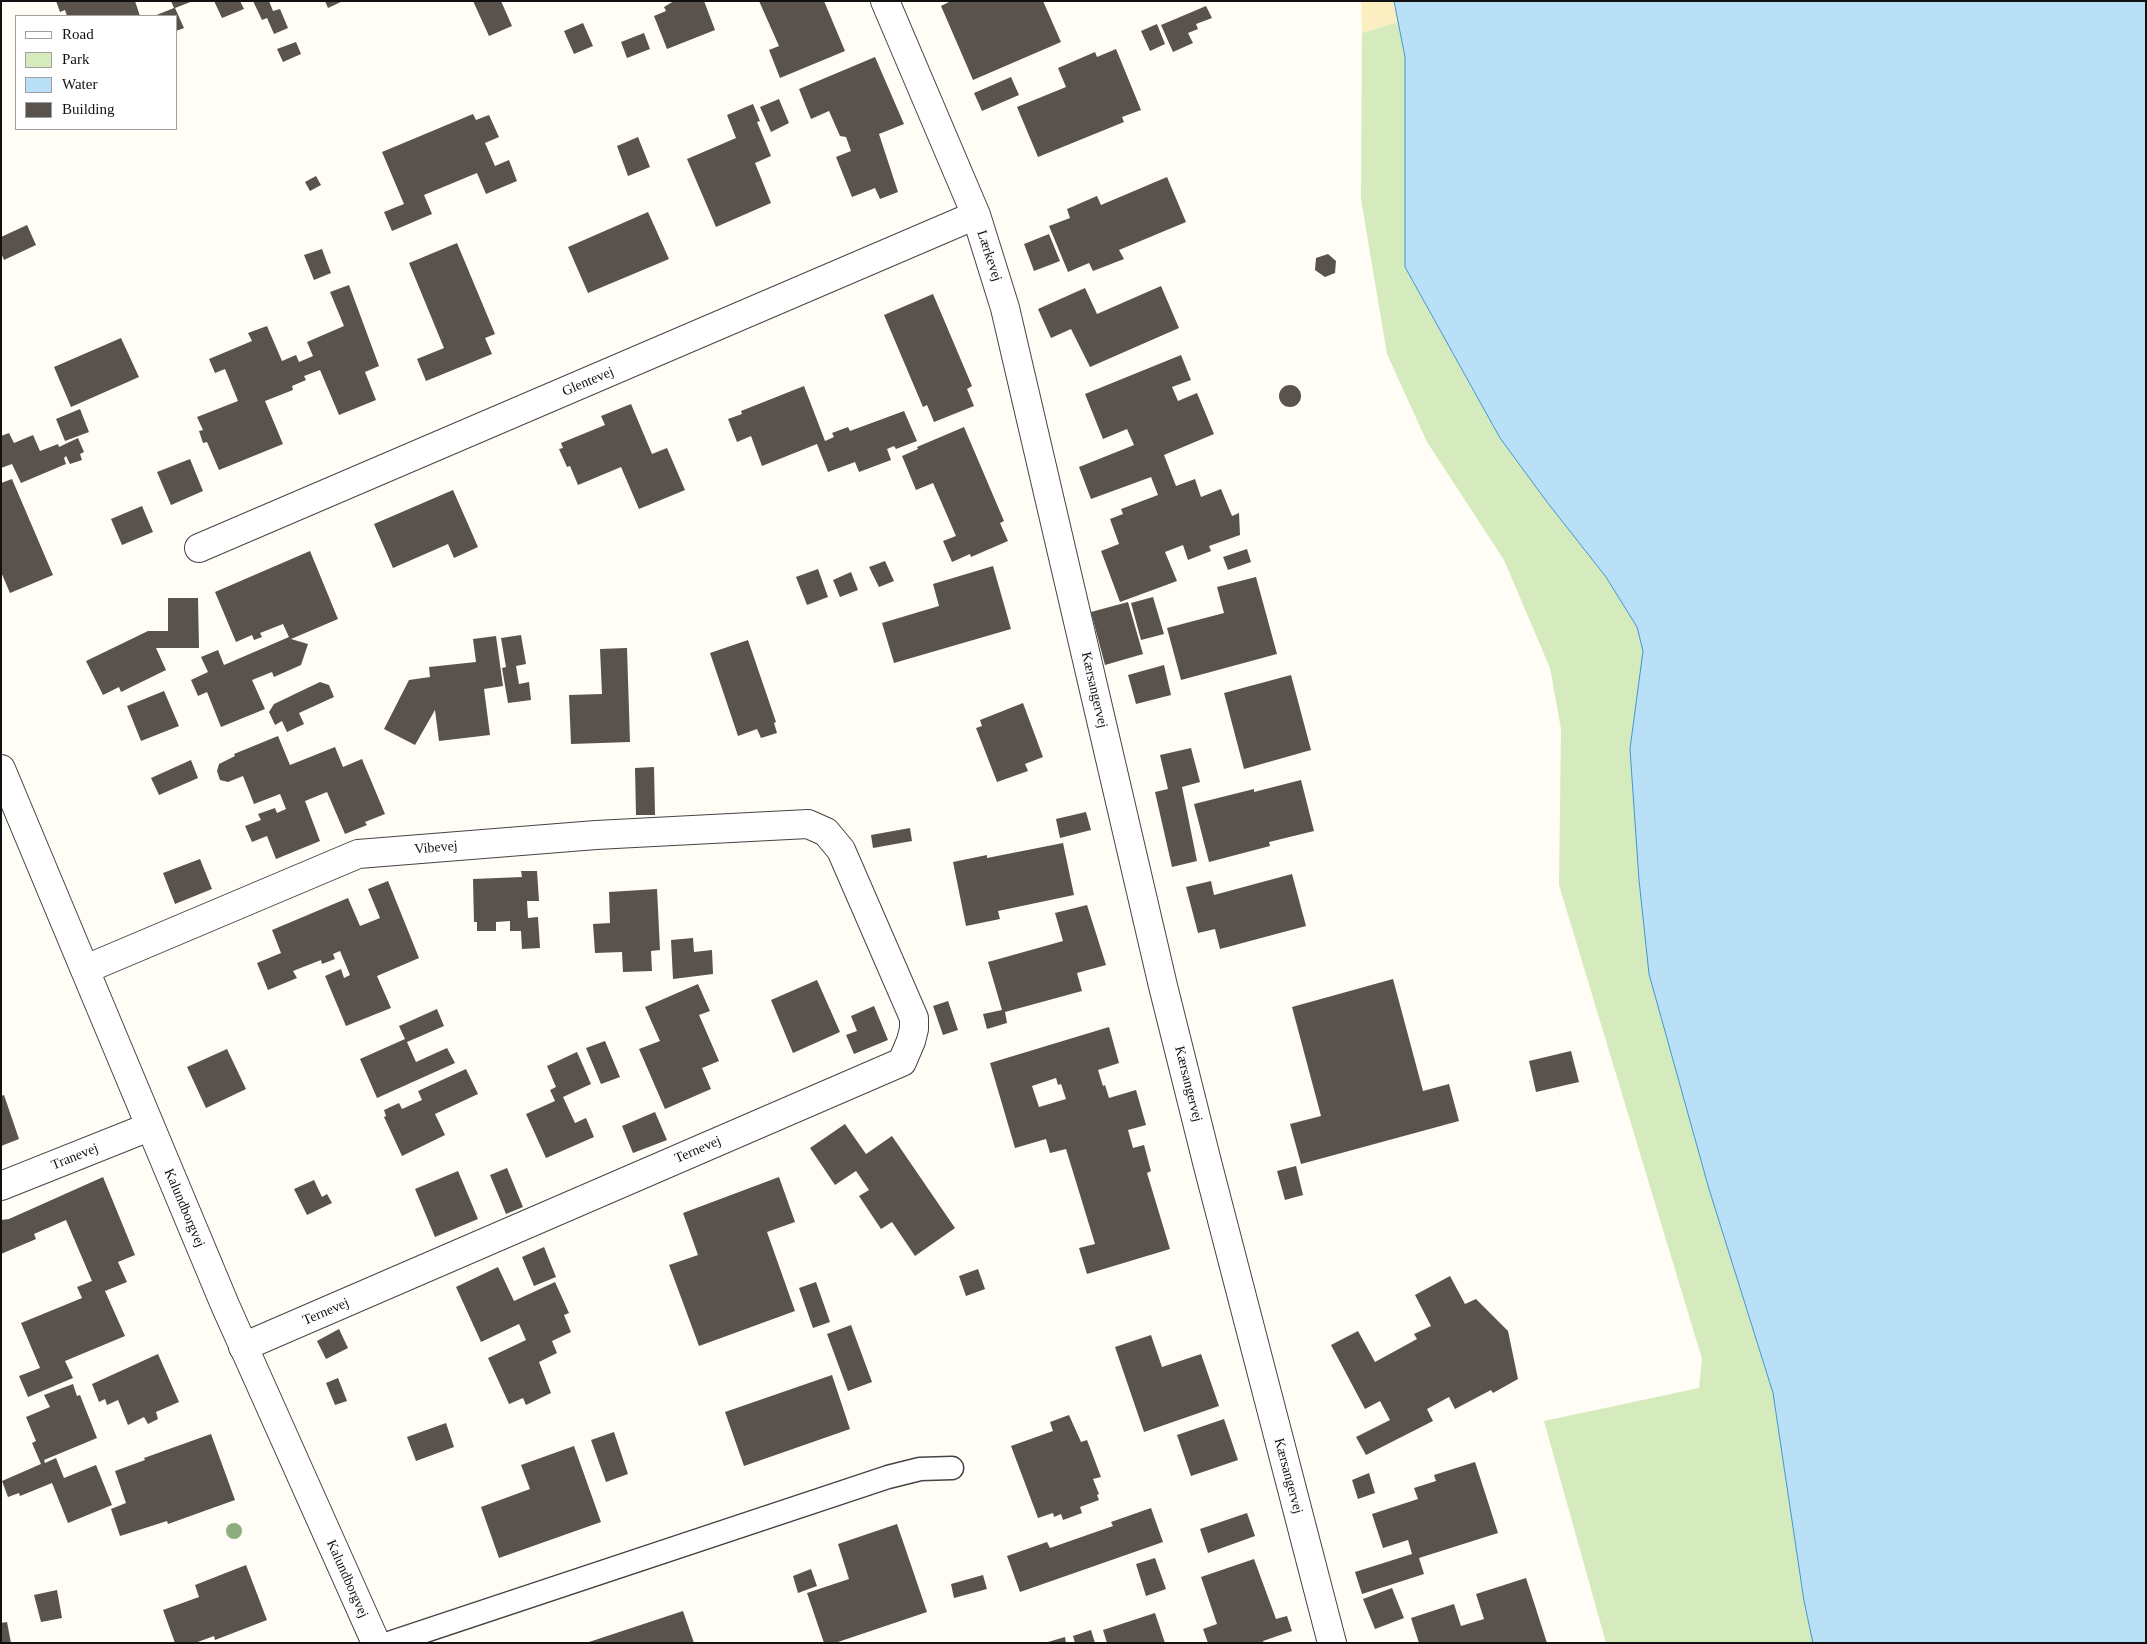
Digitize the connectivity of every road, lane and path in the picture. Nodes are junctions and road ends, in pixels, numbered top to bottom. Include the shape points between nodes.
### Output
1 (885, 1) edge
2 (976, 215) junction
3 (1055, 523) joint
4 (199, 548) dead end
5 (1, 769) edge
6 (808, 824) joint
7 (86, 969) junction
8 (149, 1127) junction
9 (1, 1186) edge
10 (243, 1347) junction
11 (952, 1468) dead end
12 (376, 1643) edge
13 (389, 1643) edge
14 (1332, 1643) edge

1 - 2 street, Lærkevej
2 - 3 street, Lærkevej via 1006,308
2 - 4 street, Glentevej
3 - 14 street, Kærsangervej via 1187,1080
5 - 7 street, Kalundborgvej
6 - 7 street, Vibevej via 596,834 358,854
6 - 10 street, Ternevej via 826,832 841,850 914,1018 911,1041 902,1062
7 - 8 street, Kalundborgvej
8 - 9 street, Tranevej
8 - 10 street, Kalundborgvej
10 - 12 street, Kalundborgvej
11 - 13 lane via 920,1469 888,1477

